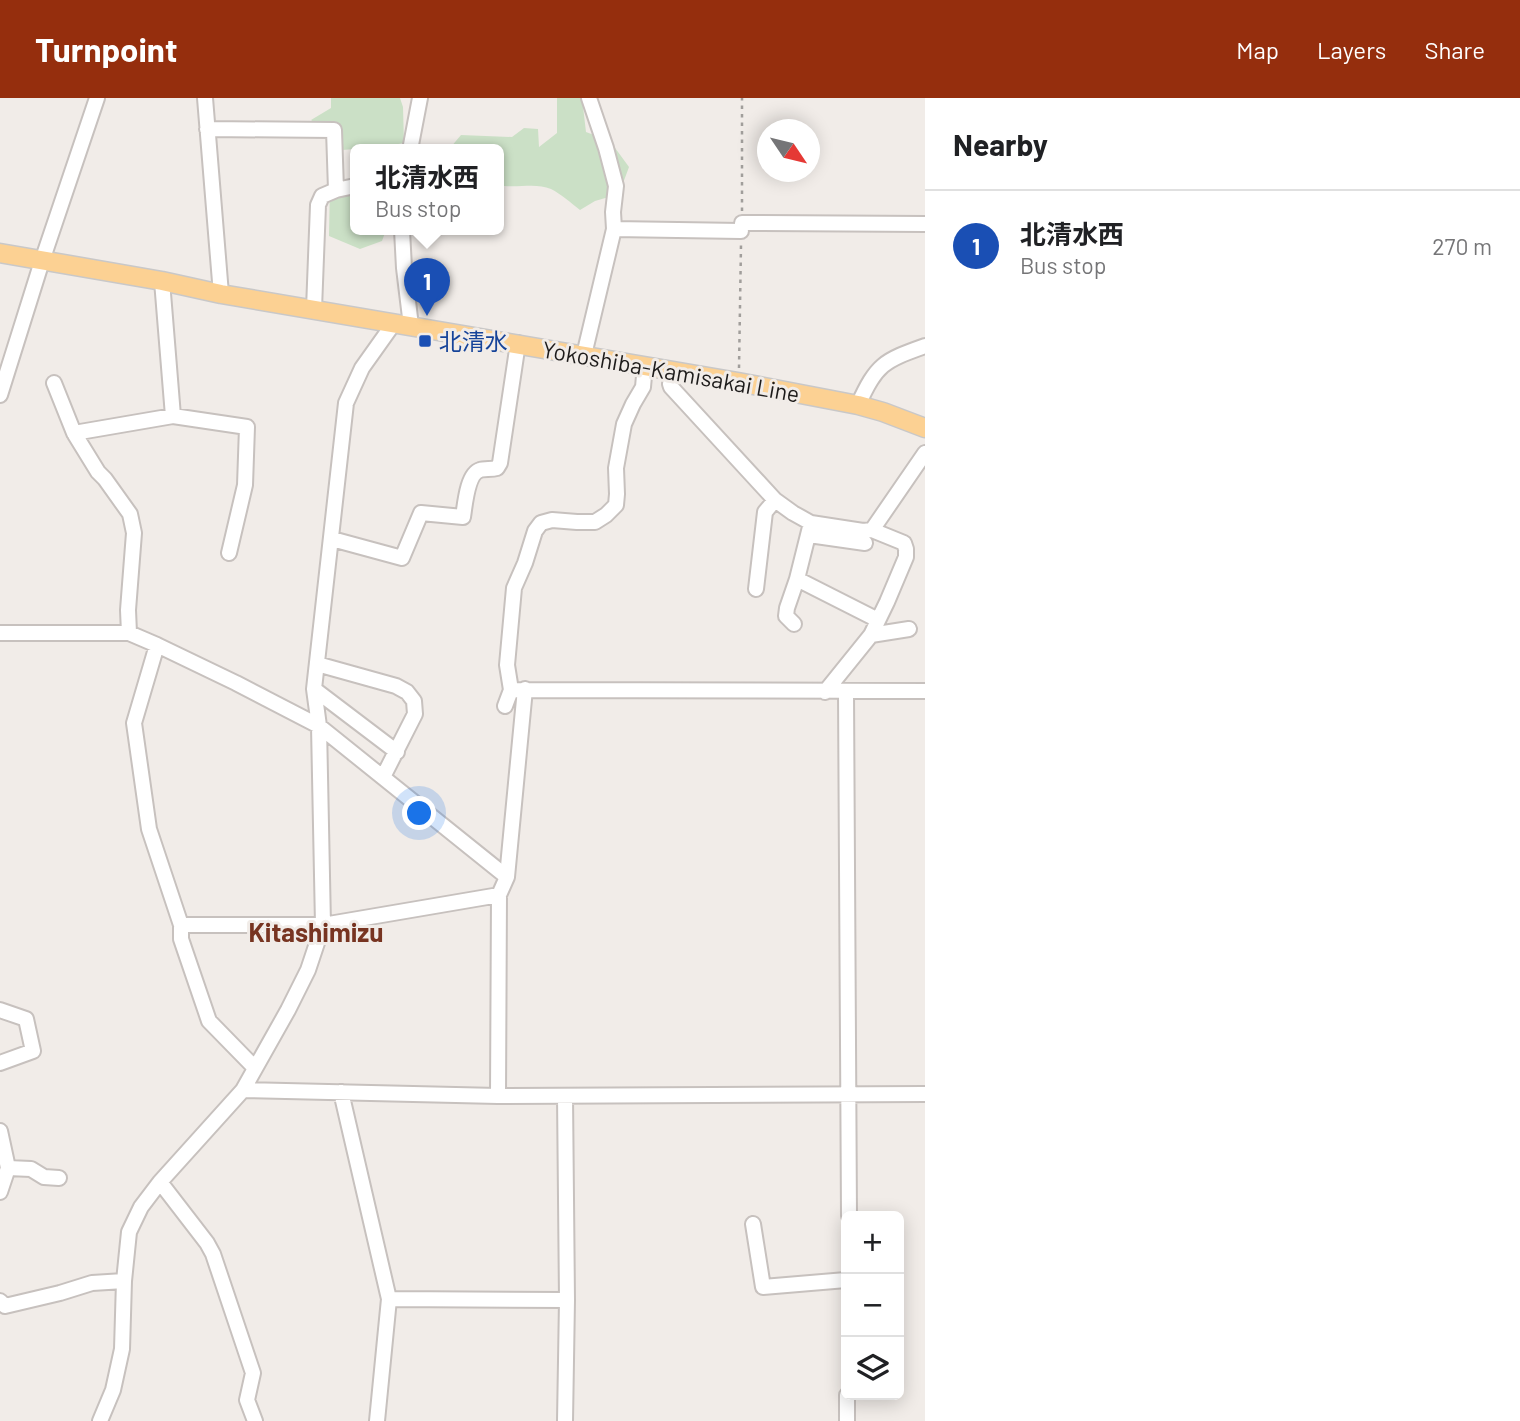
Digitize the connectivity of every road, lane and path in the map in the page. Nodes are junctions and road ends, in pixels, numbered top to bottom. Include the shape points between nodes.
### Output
1 (97, 98) edge
2 (205, 98) edge
3 (420, 98) edge
4 (589, 98) edge
5 (207, 130) junction
6 (411, 144) edge
7 (350, 187) edge
8 (335, 190) junction
9 (925, 224) edge
10 (614, 229) junction
11 (402, 235) edge
12 (0, 253) edge
13 (42, 261) junction
14 (162, 281) junction
15 (221, 294) junction
16 (314, 309) junction
17 (402, 325) junction
18 (518, 343) junction
19 (925, 346) edge
20 (584, 355) junction
21 (651, 366) junction
22 (673, 370) junction
23 (54, 383) dead end
24 (0, 394) edge
25 (858, 405) junction
26 (173, 416) junction
27 (925, 428) edge
28 (75, 433) junction
29 (925, 453) edge
30 (775, 500) junction
31 (810, 529) junction
32 (868, 536) junction
33 (332, 539) junction
34 (229, 553) dead end
35 (797, 579) junction
36 (756, 589) dead end
37 (878, 620) junction
38 (794, 624) dead end
39 (909, 629) dead end
40 (0, 633) edge
41 (129, 633) junction
42 (871, 635) junction
43 (157, 645) junction
44 (317, 664) junction
45 (314, 689) junction
46 (518, 689) junction
47 (925, 691) edge
48 (825, 692) junction
49 (846, 692) junction
50 (505, 706) dead end
51 (319, 726) junction
52 (397, 751) junction
53 (383, 778) junction
54 (507, 877) junction
55 (499, 895) junction
56 (181, 925) junction
57 (323, 925) junction
58 (0, 1010) edge
59 (0, 1063) edge
60 (256, 1068) junction
61 (243, 1090) junction
62 (341, 1092) junction
63 (849, 1094) junction
64 (925, 1094) edge
65 (498, 1096) junction
66 (565, 1096) junction
67 (0, 1131) edge
68 (8, 1168) junction
69 (59, 1178) dead end
70 (160, 1182) junction
71 (0, 1192) edge
72 (849, 1211) edge
73 (753, 1224) dead end
74 (841, 1280) edge
75 (124, 1281) junction
76 (389, 1299) junction
77 (567, 1300) junction
78 (0, 1301) edge
79 (847, 1400) edge
80 (100, 1421) edge
81 (255, 1421) edge
82 (377, 1421) edge
83 (565, 1421) edge
84 (847, 1421) edge

1 - 13 street
2 - 5 street
3 - 6 street
4 - 10 street via 616,186
5 - 8 street via 334,130
5 - 15 street
7 - 8 street
8 - 16 street via 322,196 318,205
9 - 10 street
10 - 20 street
11 - 17 street
12 - 13 main road, Yokoshiba-Kamisakai Line
13 - 14 main road, Yokoshiba-Kamisakai Line
13 - 24 street
14 - 15 main road, Yokoshiba-Kamisakai Line
14 - 26 street
15 - 16 main road, Yokoshiba-Kamisakai Line
16 - 17 main road, Yokoshiba-Kamisakai Line
17 - 18 main road, Yokoshiba-Kamisakai Line
17 - 33 street via 362,368 346,403
18 - 20 main road, Yokoshiba-Kamisakai Line
18 - 33 street via 500,463 497,468 475,473 463,517 422,513 402,558
19 - 25 street via 886,362
20 - 21 main road, Yokoshiba-Kamisakai Line
21 - 22 main road, Yokoshiba-Kamisakai Line
21 - 46 street via 624,424 616,468 616,505 594,522 552,520 535,531 514,588 507,665
22 - 25 main road, Yokoshiba-Kamisakai Line
22 - 30 street via 671,387
23 - 28 street
25 - 27 main road, Yokoshiba-Kamisakai Line
26 - 28 street
26 - 34 street via 247,427 245,485
28 - 41 street via 130,514 134,533
29 - 32 street
30 - 31 street
30 - 36 street via 765,512
31 - 32 street via 863,531
31 - 35 street
32 - 37 street via 904,543 906,550
33 - 44 street
35 - 37 street
35 - 38 street via 786,616
37 - 42 street
39 - 42 street
40 - 41 street
41 - 43 street
42 - 48 street
43 - 51 street
43 - 56 street via 134,723 149,829
44 - 45 street
44 - 52 street via 407,692 414,701 415,714
45 - 51 street
45 - 52 street
46 - 48 street
46 - 50 street
46 - 54 street
47 - 49 street
48 - 49 street
49 - 63 street
51 - 53 street
51 - 57 street
52 - 53 street
53 - 54 street
54 - 55 street
55 - 57 street
55 - 65 street
56 - 57 street
56 - 60 street via 181,939 209,1021
57 - 60 street via 309,970
58 - 59 street via 26,1019 33,1051
60 - 61 street
61 - 62 street
61 - 70 street
62 - 65 street
62 - 76 street
63 - 64 street
63 - 66 street
63 - 72 street
65 - 66 street
66 - 77 street
67 - 68 street
68 - 69 street
68 - 71 street
70 - 75 street via 141,1206 129,1232
70 - 81 street via 213,1254 253,1373 247,1400
73 - 74 street via 763,1287
75 - 78 street via 92,1283 5,1306
75 - 80 street via 122,1349
76 - 77 street
76 - 82 street
77 - 83 street
79 - 84 street

